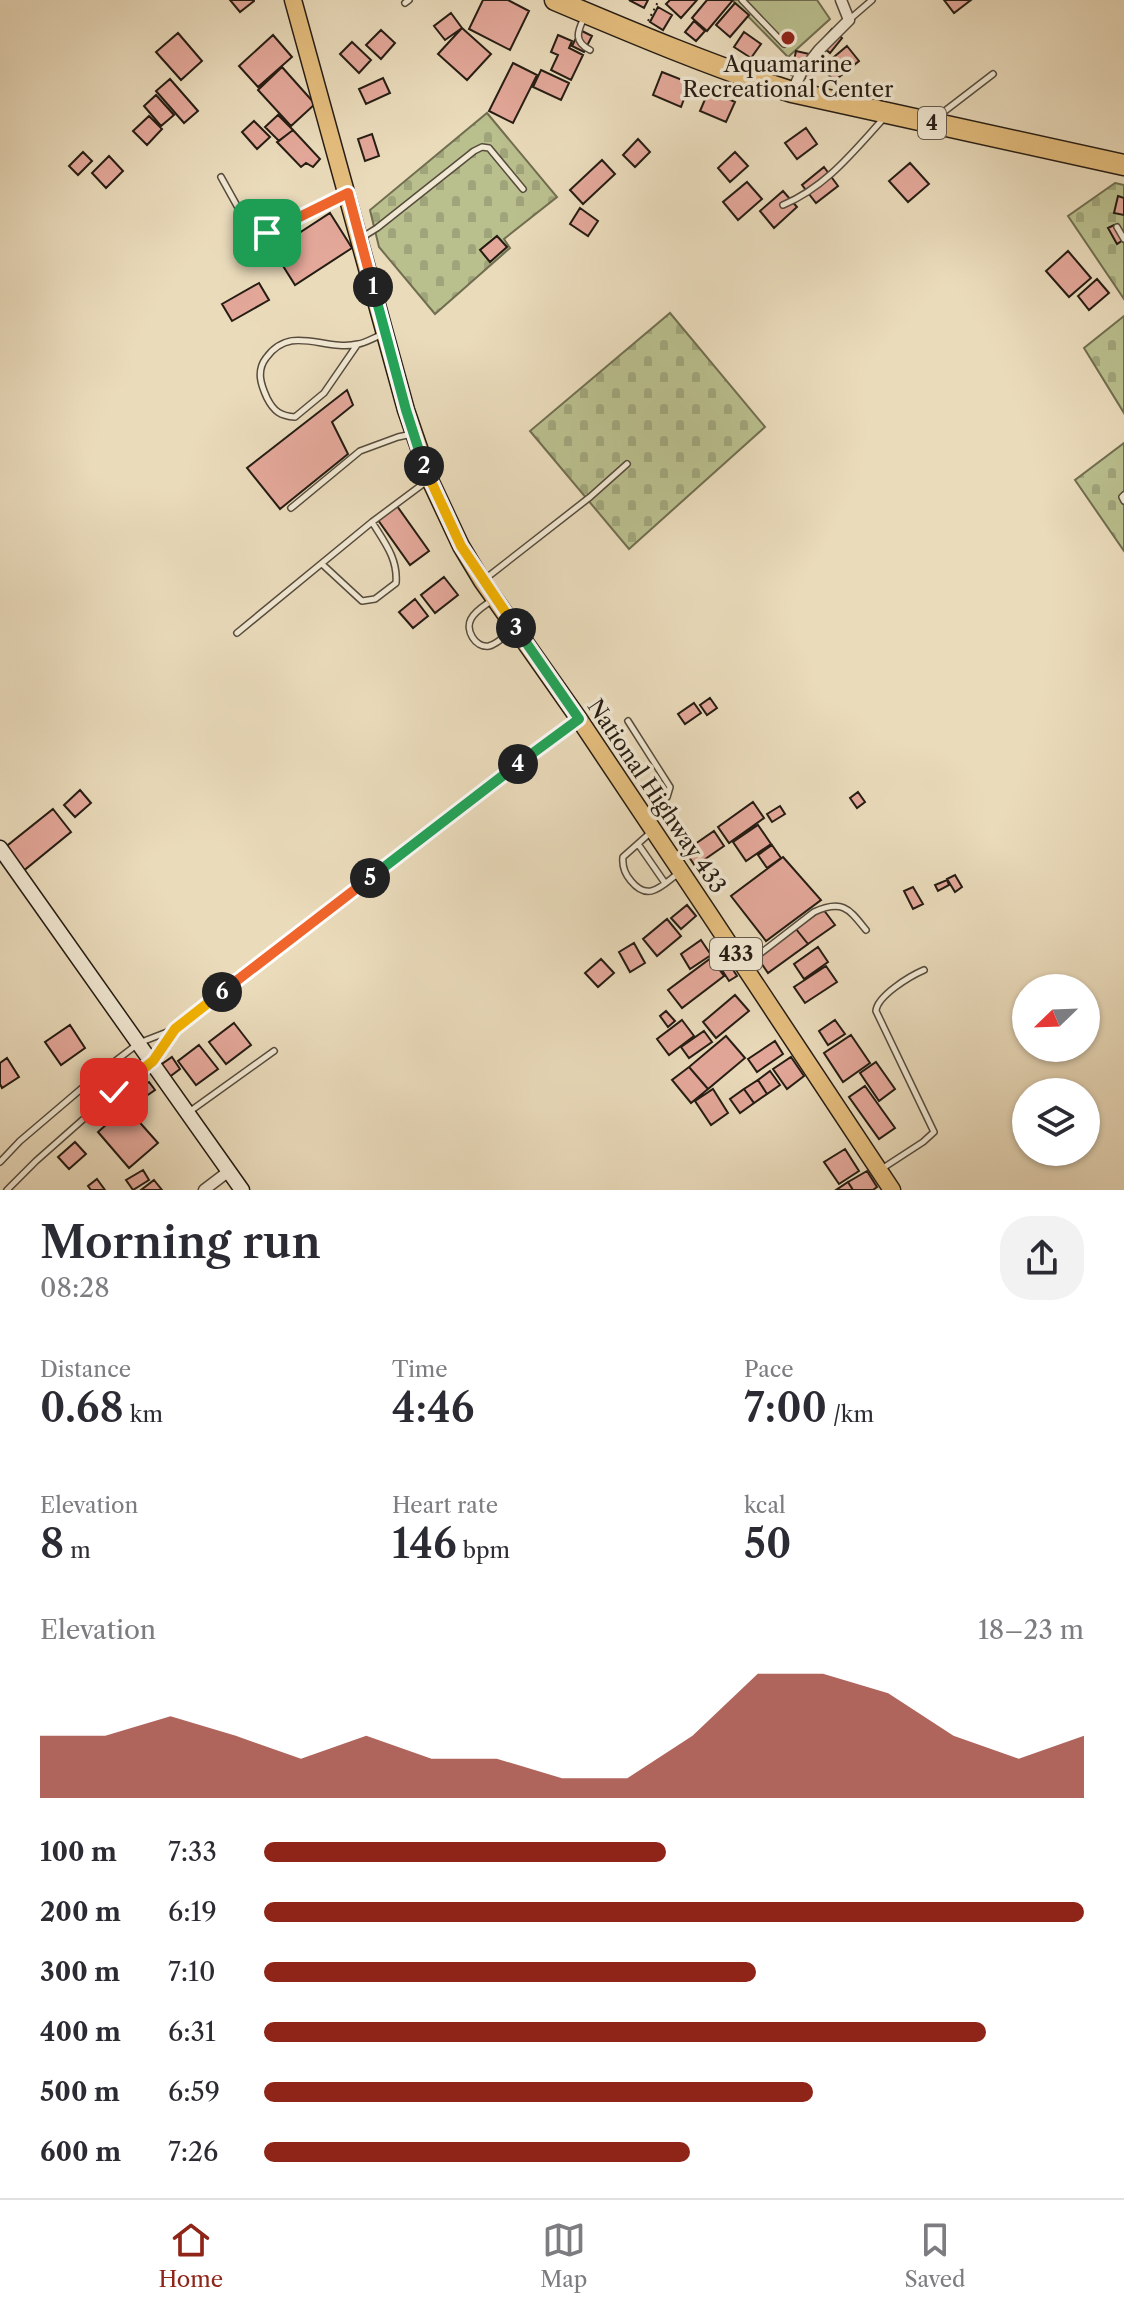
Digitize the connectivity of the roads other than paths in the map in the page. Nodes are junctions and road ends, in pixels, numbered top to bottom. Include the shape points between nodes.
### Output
1 (293, 0) edge
2 (555, 0) edge
3 (841, 0) edge
4 (872, 0) edge
5 (746, 2) edge
6 (586, 13) junction
7 (849, 20) junction
8 (784, 44) dead end
9 (590, 50) dead end
10 (993, 74) dead end
11 (792, 92) junction
12 (889, 114) junction
13 (930, 123) junction
14 (1124, 165) edge
15 (221, 177) dead end
16 (523, 189) dead end
17 (348, 193) junction
18 (783, 205) dead end
19 (1117, 227) dead end
20 (360, 239) junction
21 (1124, 239) edge
22 (385, 334) junction
23 (357, 345) junction
24 (413, 434) junction
25 (627, 464) dead end
26 (430, 480) junction
27 (291, 508) dead end
28 (372, 522) junction
29 (322, 564) junction
30 (482, 581) junction
31 (495, 598) junction
32 (515, 628) junction
33 (237, 633) dead end
34 (579, 719) junction
35 (628, 721) dead end
36 (648, 824) junction
37 (638, 844) junction
38 (0, 848) edge
39 (681, 872) junction
40 (665, 883) junction
41 (866, 930) dead end
42 (744, 966) junction
43 (924, 970) dead end
44 (175, 1029) junction
45 (139, 1043) junction
46 (274, 1051) dead end
47 (153, 1061) junction
48 (189, 1113) junction
49 (0, 1162) edge
50 (229, 1171) junction
51 (879, 1171) junction
52 (7, 1190) edge
53 (204, 1190) edge
54 (242, 1190) edge
55 (892, 1190) edge

1 - 17 main road, National Highway 433 / 433
2 - 6 highway, 4
3 - 7 street
4 - 7 lane
5 - 8 lane
6 - 9 lane via 577,38
6 - 11 highway, 4
7 - 11 street via 819,50
10 - 13 lane
11 - 12 highway, 4
12 - 13 highway, 4
12 - 18 lane via 814,190
13 - 14 highway, 4
15 - 17 lane via 251,231 259,234
16 - 20 lane via 489,148 482,147
17 - 20 main road, National Highway 433 / 433
19 - 21 lane
20 - 22 main road, National Highway 433 / 433
22 - 23 lane
22 - 24 main road, National Highway 433 / 433
23 - 23 lane via 284,341 262,364 260,382 271,407 282,416 295,417 324,393
24 - 26 main road, National Highway 433 / 433
24 - 27 lane via 360,451
25 - 30 lane
26 - 28 lane
26 - 30 main road, National Highway 433 / 433
28 - 29 lane
28 - 29 lane via 392,556 396,583 375,599 362,601
29 - 33 lane
30 - 31 main road, National Highway 433 / 433
31 - 32 main road, National Highway 433 / 433
31 - 32 lane via 469,622 473,639 489,646
32 - 34 main road, National Highway 433 / 433
34 - 36 main road, National Highway 433 / 433
34 - 44 lane
35 - 36 lane via 670,787
36 - 37 lane
36 - 39 main road, National Highway 433 / 433
37 - 40 lane
37 - 40 lane via 623,857 628,879 646,893
38 - 45 street
39 - 40 lane
39 - 42 main road, National Highway 433 / 433
41 - 42 lane via 849,909 823,908
42 - 51 main road, National Highway 433 / 433
43 - 51 lane via 882,998 876,1011 934,1132
44 - 45 lane
44 - 47 lane
45 - 47 street
45 - 49 lane
46 - 48 lane
47 - 48 street
47 - 52 lane
48 - 50 street
50 - 53 street
50 - 54 street
51 - 55 main road, National Highway 433 / 433

